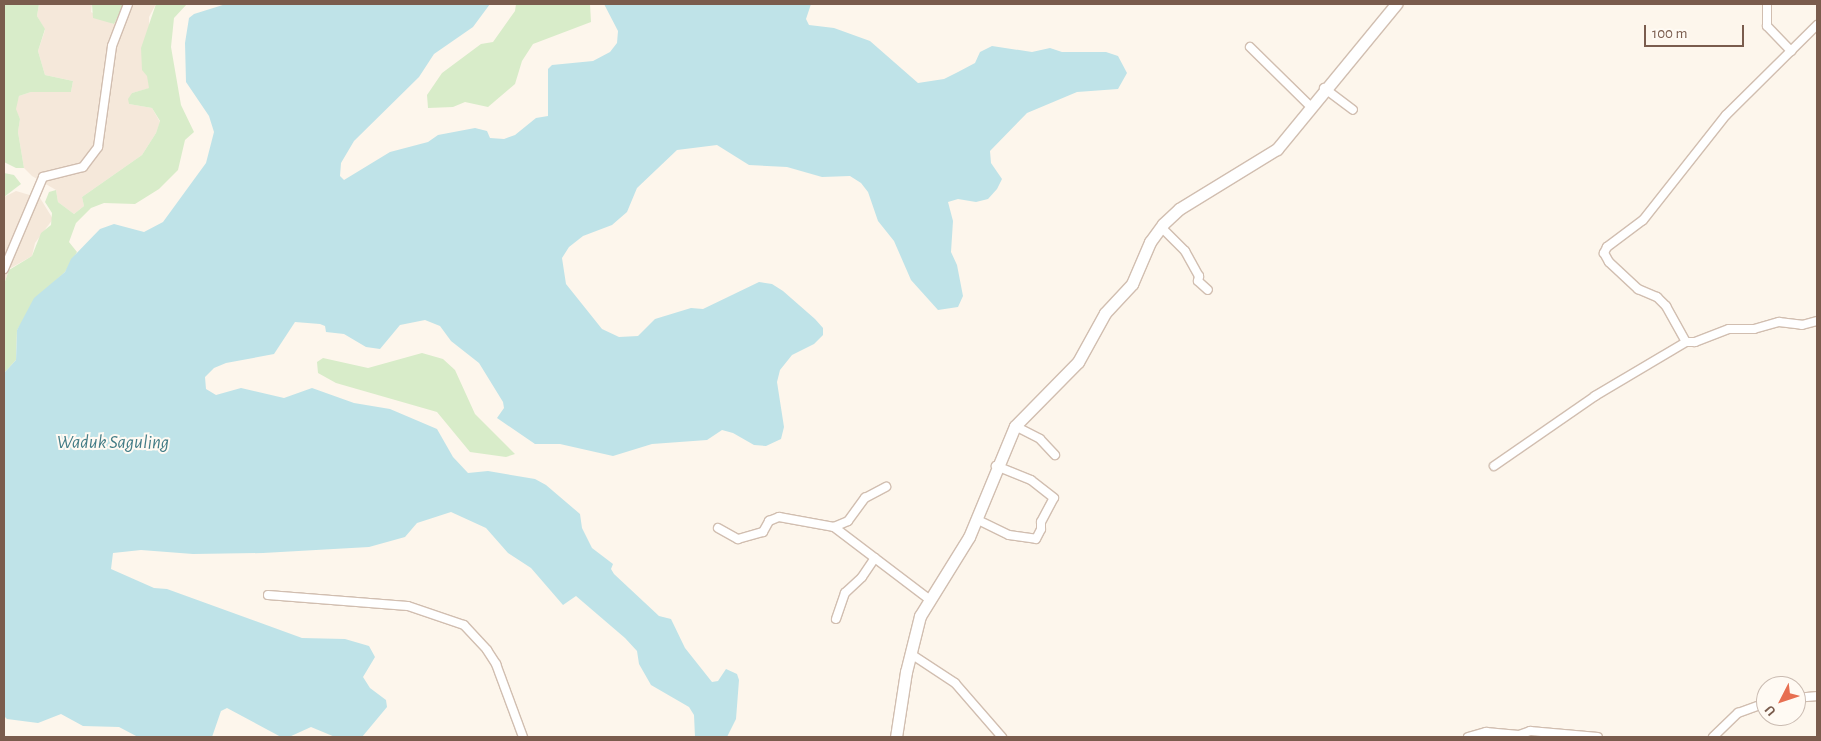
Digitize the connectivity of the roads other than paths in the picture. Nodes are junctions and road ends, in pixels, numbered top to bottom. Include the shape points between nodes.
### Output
1 (128, 4) edge
2 (1396, 4) edge
3 (1767, 4) edge
4 (1817, 25) edge
5 (1250, 48) dead end
6 (1791, 52) junction
7 (1324, 88) junction
8 (1310, 106) junction
9 (1353, 110) dead end
10 (1161, 226) junction
11 (4, 268) edge
12 (1208, 290) dead end
13 (1817, 320) edge
14 (1686, 342) junction
15 (1015, 426) junction
16 (1054, 455) dead end
17 (996, 466) junction
18 (1494, 466) dead end
19 (886, 487) dead end
20 (978, 520) junction
21 (834, 527) junction
22 (718, 528) dead end
23 (875, 558) junction
24 (268, 595) dead end
25 (929, 599) junction
26 (836, 619) dead end
27 (911, 654) junction
28 (1756, 707) edge
29 (522, 737) edge
30 (896, 737) edge
31 (1002, 737) edge
32 (1468, 737) edge
33 (1598, 737) edge
34 (1713, 737) edge

1 - 11 street via 112,46 98,147 83,167 42,177
2 - 7 main road
3 - 6 street via 1767,26
4 - 6 street
5 - 8 street
6 - 14 street via 1726,115 1643,220 1605,250 1608,262 1638,289 1657,296 1666,306
7 - 8 main road
7 - 9 street
8 - 10 main road via 1277,149 1179,209
10 - 12 street via 1185,251 1199,276 1198,281
10 - 15 main road via 1150,242 1132,284 1105,313 1078,362
13 - 14 street via 1802,325 1779,322 1754,329 1729,329
14 - 18 street via 1595,396
15 - 16 street via 1041,440
15 - 17 main road
17 - 20 main road
17 - 20 street via 1031,480 1054,498 1036,539 1009,535
19 - 21 street via 870,494 853,516
20 - 25 main road
21 - 22 street via 779,517 769,521 762,532 738,539
21 - 23 street
23 - 25 street
23 - 26 street via 845,593
24 - 29 street via 408,606 464,625 496,664
25 - 27 main road via 920,616
27 - 30 main road
27 - 31 street via 955,683
28 - 34 street via 1738,713
32 - 33 street via 1486,732 1519,735 1530,732

